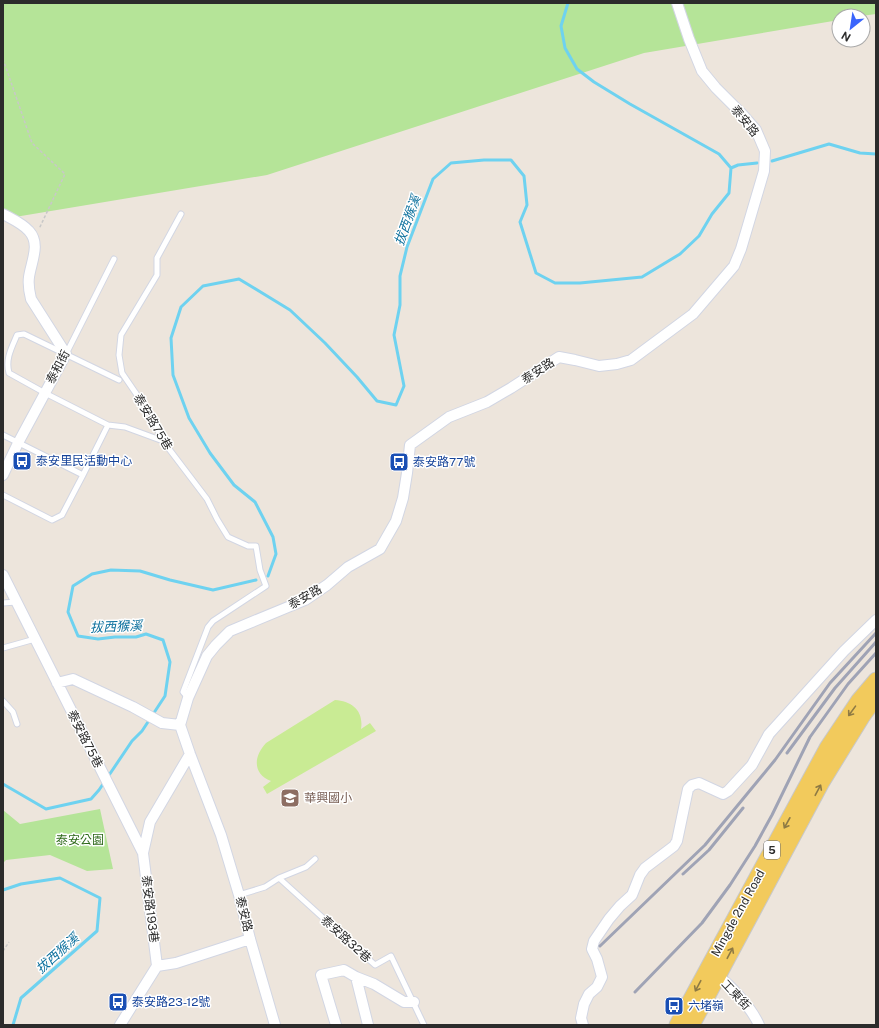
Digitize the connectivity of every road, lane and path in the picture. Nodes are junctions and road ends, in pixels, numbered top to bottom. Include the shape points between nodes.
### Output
1 (677, 3) edge
2 (3, 59) edge
3 (3, 214) edge
4 (181, 214) dead end
5 (34, 239) junction
6 (114, 259) dead end
7 (66, 354) junction
8 (119, 380) dead end
9 (45, 393) junction
10 (108, 425) junction
11 (3, 436) edge
12 (163, 441) junction
13 (18, 443) junction
14 (3, 475) edge
15 (84, 475) junction
16 (3, 495) edge
17 (3, 575) edge
18 (266, 586) joint
19 (16, 602) junction
20 (3, 603) edge
21 (876, 620) edge
22 (35, 639) junction
23 (3, 648) edge
24 (876, 680) edge
25 (57, 683) junction
26 (188, 698) junction
27 (876, 698) edge
28 (3, 701) edge
29 (17, 724) dead end
30 (180, 726) junction
31 (190, 754) junction
32 (143, 853) junction
33 (315, 859) dead end
34 (278, 878) junction
35 (239, 895) junction
36 (250, 939) junction
37 (9, 942) dead end
38 (3, 951) edge
39 (157, 966) junction
40 (712, 972) junction
41 (356, 977) junction
42 (414, 1002) junction
43 (120, 1025) edge
44 (275, 1025) edge
45 (336, 1025) edge
46 (368, 1025) edge
47 (424, 1025) edge
48 (583, 1025) edge
49 (677, 1025) edge
50 (692, 1025) edge
51 (760, 1025) edge

1 - 26 street, 泰安路 via 702,71 756,130 765,151 764,170 742,249 734,266 693,314 631,360 599,366 559,357 487,402 449,418 410,444 403,498 396,521 380,549 348,567 327,586 305,600 230,631 207,656
2 - 5 path via 32,143 65,174
3 - 5 street via 20,223
4 - 12 lane, 泰安路75巷 via 157,258 156,275 121,335 122,373 150,414
5 - 7 street via 35,252 28,288 31,298
6 - 7 lane, 泰和街
7 - 8 lane
7 - 9 street, 泰和街
7 - 9 lane via 24,334 17,335 9,353 8,373
9 - 10 lane
9 - 13 street, 泰和街
10 - 12 lane via 126,426
10 - 15 lane
11 - 13 lane
12 - 18 lane, 泰安路75巷 via 207,499 228,537 248,546 256,546
13 - 14 street, 泰和街
13 - 15 lane
15 - 16 lane via 62,515 52,520
17 - 19 street
18 - 26 lane, 泰安路 via 213,621 208,627 183,692
19 - 20 lane
19 - 22 street
21 - 48 street via 844,651 769,734 752,765 728,791 723,794 699,783 692,784 688,789 674,846 644,868 632,895 613,914 594,941 592,949 602,977 598,987 589,994 584,1004 581,1018
22 - 23 lane
22 - 25 street
24 -> 40 main road, Mingde 2nd Road / 5 via 855,705 827,748
25 - 30 street via 73,679 162,723
25 - 32 street, 泰安路75巷
26 - 30 street, 泰安路
40 -> 27 main road, Mingde 2nd Road / 5 via 828,771
28 - 29 lane via 13,712
30 - 31 street, 泰安路
31 - 32 street via 150,822
31 - 35 street, 泰安路 via 221,834
32 - 39 street, 泰安路193巷
33 - 34 lane via 306,867
34 - 35 lane via 264,887
34 - 42 lane, 泰安路32巷 via 375,965 391,956
35 - 36 street, 泰安路
36 - 39 street, 泰安路 via 176,963
36 - 44 street
37 - 38 path
39 - 43 street
40 -> 49 main road, Mingde 2nd Road / 5
40 - 50 main road, Mingde 2nd Road / 5
40 - 51 street, 工東街 via 734,990
41 - 42 street via 374,984 404,1002
41 - 45 street via 344,970 321,975
41 - 46 street
42 - 47 lane, 泰安路32巷

